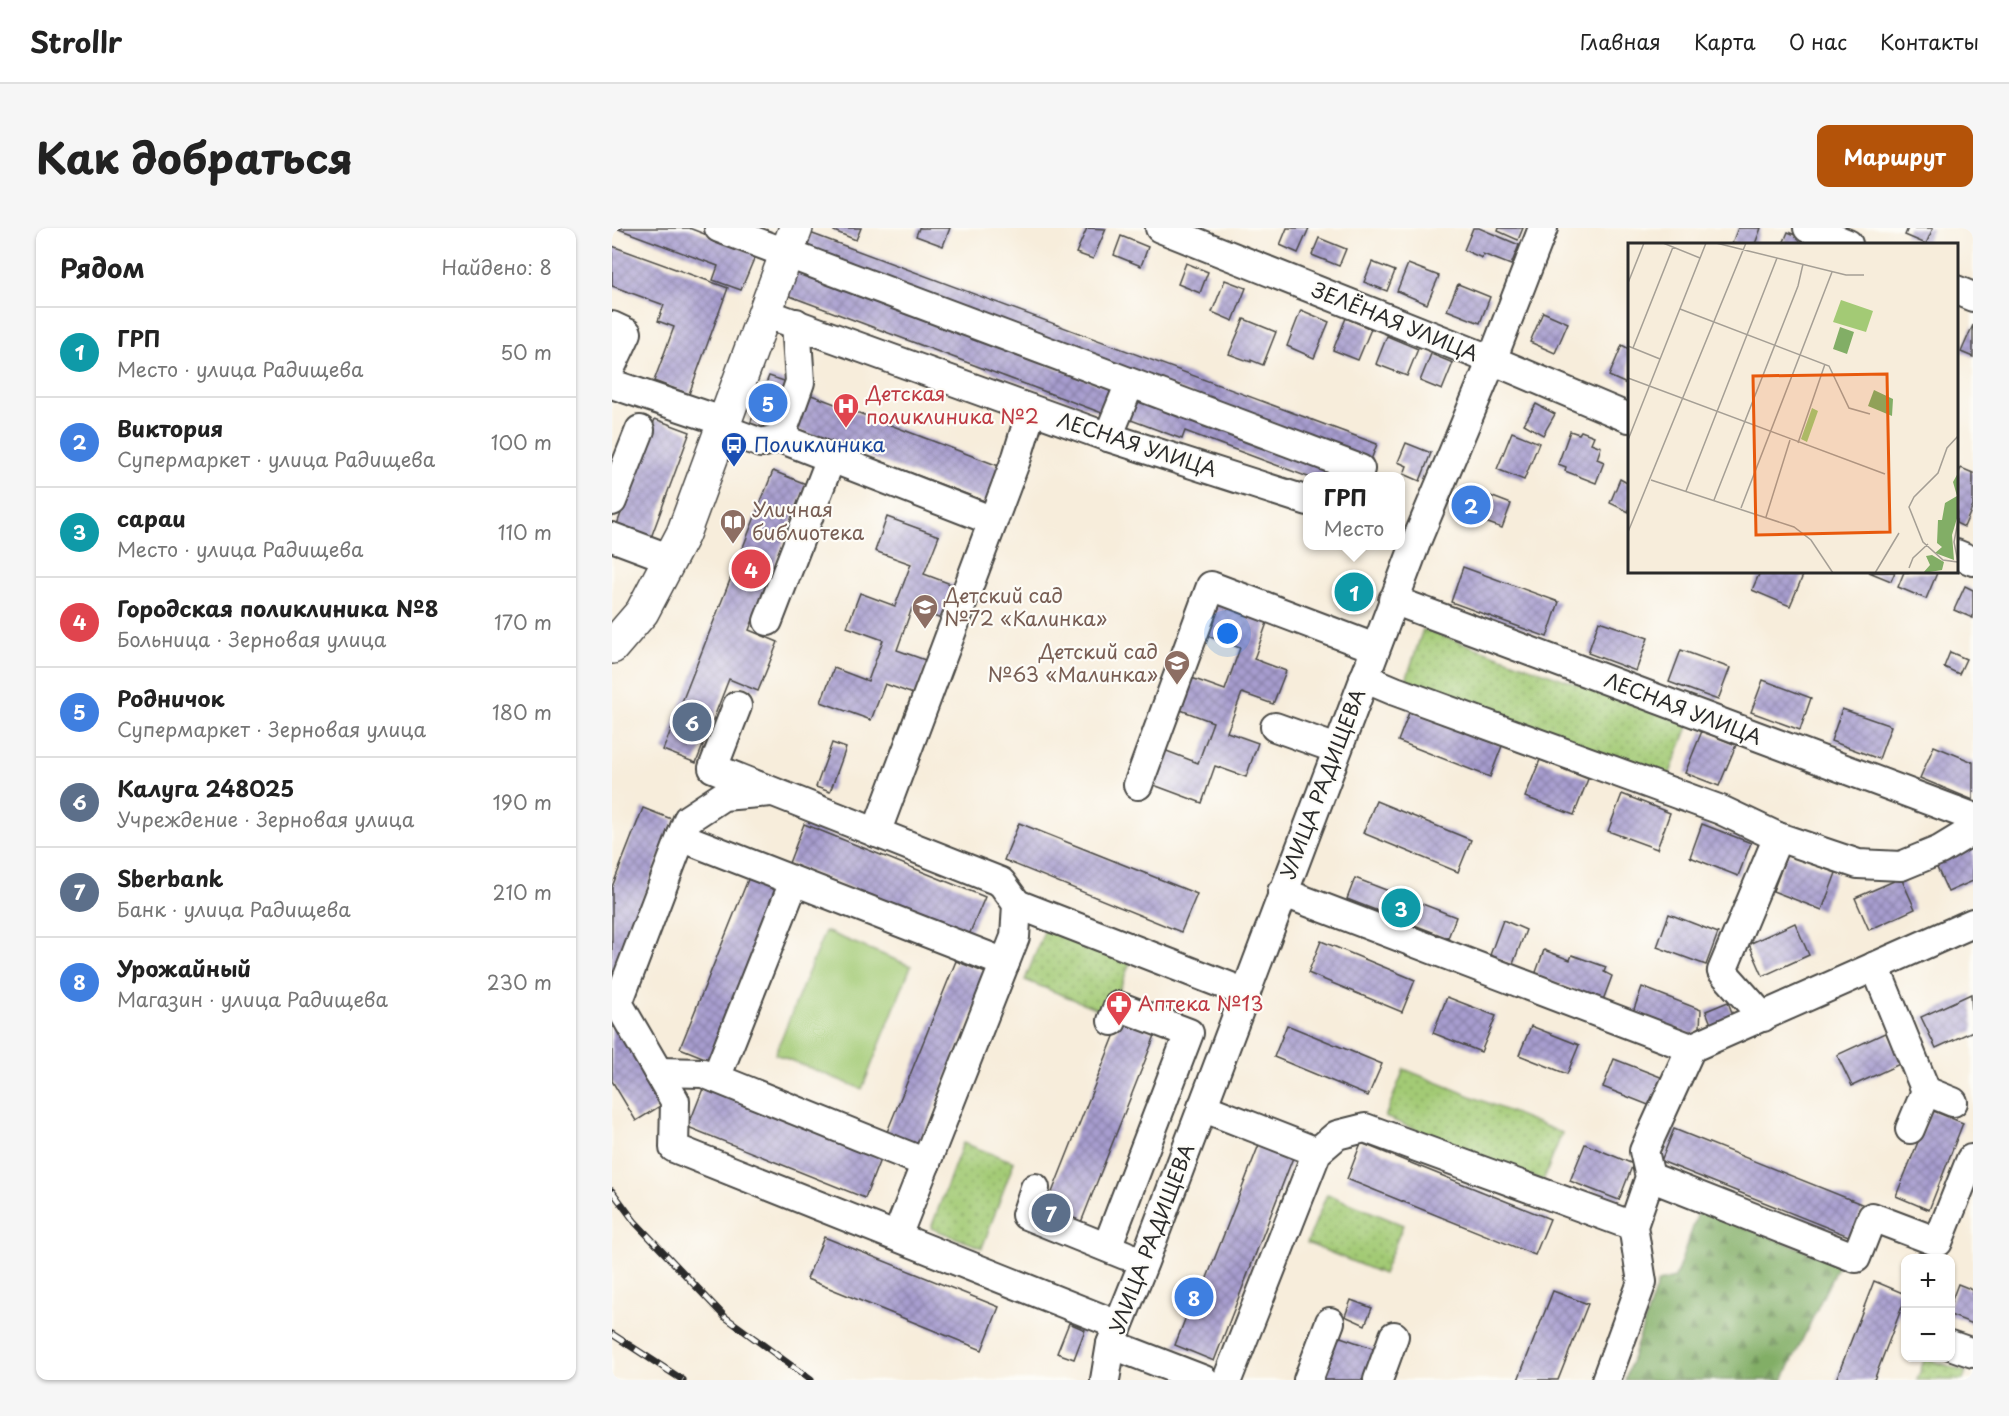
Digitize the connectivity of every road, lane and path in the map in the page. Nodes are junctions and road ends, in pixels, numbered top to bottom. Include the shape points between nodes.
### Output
1 (719, 228) edge
2 (1160, 228) edge
3 (1543, 228) edge
4 (1808, 228) edge
5 (791, 241) edge
6 (1846, 243) edge
7 (1958, 291) edge
8 (1973, 297) edge
9 (765, 313) junction
10 (796, 323) junction
11 (612, 326) edge
12 (1492, 360) junction
13 (612, 365) edge
14 (1130, 383) junction
15 (612, 384) edge
16 (1029, 409) junction
17 (1628, 418) edge
18 (724, 425) junction
19 (640, 430) dead end
20 (1108, 437) junction
21 (780, 438) junction
22 (831, 458) junction
23 (1360, 469) dead end
24 (1303, 499) edge
25 (612, 501) edge
26 (993, 521) junction
27 (1409, 534) edge
28 (612, 537) edge
29 (1958, 555) edge
30 (671, 559) junction
31 (1973, 561) edge
32 (1393, 600) junction
33 (768, 621) dead end
34 (612, 647) edge
35 (1375, 648) junction
36 (1364, 678) junction
37 (737, 706) dead end
38 (1275, 727) dead end
39 (1336, 749) junction
40 (1138, 785) dead end
41 (771, 792) junction
42 (1973, 817) edge
43 (1973, 830) edge
44 (876, 833) junction
45 (681, 837) junction
46 (1778, 837) junction
47 (794, 882) junction
48 (1282, 892) junction
49 (1017, 904) junction
50 (1973, 923) edge
51 (1005, 963) junction
52 (1875, 966) junction
53 (1246, 993) junction
54 (1763, 1017) junction
55 (1112, 1022) dead end
56 (1691, 1048) junction
57 (658, 1071) junction
58 (716, 1078) junction
59 (1926, 1091) junction
60 (1953, 1102) dead end
61 (1202, 1107) junction
62 (1910, 1129) dead end
63 (1317, 1152) junction
64 (1973, 1159) edge
65 (926, 1163) junction
66 (1650, 1178) junction
67 (1035, 1188) dead end
68 (1633, 1226) junction
69 (897, 1236) junction
70 (1107, 1247) junction
71 (1144, 1262) junction
72 (1330, 1322) dead end
73 (1115, 1334) junction
74 (1394, 1336) dead end
75 (1955, 1347) edge
76 (1973, 1353) edge
77 (1105, 1380) edge
78 (1140, 1380) edge
79 (1204, 1380) edge
80 (1227, 1380) edge
81 (1308, 1380) edge
82 (1378, 1380) edge
83 (1606, 1380) edge

1 - 5 street
2 - 12 street, ЗЕЛЁНАЯ УЛИЦА
3 - 12 street, УЛИЦА РАДИЩЕВА
4 - 6 street
5 - 9 main road
5 - 14 street
7 - 8 street
9 - 10 street, ЛЕСНАЯ УЛИЦА
9 - 18 main road
10 - 16 street, ЛЕСНАЯ УЛИЦА
10 - 21 street via 800,382
11 - 13 street via 627,333
12 - 17 street, ЗЕЛЁНАЯ УЛИЦА
12 - 27 street, УЛИЦА РАДИЩЕВА
14 - 20 street
14 - 23 street
15 - 18 street
16 - 20 street, ЛЕСНАЯ УЛИЦА
16 - 26 street via 1017,457
18 - 21 street via 760,443
18 - 30 main road
19 - 25 street
20 - 24 street, ЛЕСНАЯ УЛИЦА
21 - 22 street
22 - 26 street
22 - 33 street
26 - 44 street
27 - 32 street, УЛИЦА РАДИЩЕВА
28 - 30 street
29 - 31 street
30 - 34 main road via 642,612
32 - 35 street, УЛИЦА РАДИЩЕВА
32 - 42 street, ЛЕСНАЯ УЛИЦА
35 - 36 street, УЛИЦА РАДИЩЕВА
35 - 40 street via 1211,586
36 - 39 street, УЛИЦА РАДИЩЕВА
36 - 46 street via 1721,810
37 - 41 street via 713,768
38 - 39 street
39 - 48 street, УЛИЦА РАДИЩЕВА
41 - 44 street
41 - 45 street via 723,796 688,819
43 - 46 street via 1940,850 1901,866 1858,864
44 - 49 street via 1001,882
45 - 47 street
45 - 57 street via 618,1003
46 - 54 street via 1722,971
47 - 51 street
47 - 58 street
48 - 53 street, УЛИЦА РАДИЩЕВА
48 - 56 street
49 - 51 street via 1015,937
49 - 53 street
50 - 52 street
51 - 65 street
52 - 54 street
52 - 59 street
53 - 61 street, УЛИЦА РАДИЩЕВА
54 - 56 street
55 - 70 street via 1118,1006 1188,1033
56 - 66 street via 1644,1151
57 - 58 street via 703,1073
57 - 69 street via 675,1101 674,1148
58 - 65 street
59 - 60 street
59 - 62 street
61 - 63 street
61 - 71 street, УЛИЦА РАДИЩЕВА
63 - 68 street via 1337,1135 1365,1128
63 - 80 street
64 - 66 street via 1938,1242 1872,1217 1856,1258
65 - 69 street
66 - 68 street
67 - 70 street via 1026,1215
68 - 83 street via 1642,1282
69 - 73 street
70 - 71 street
71 - 73 street, УЛИЦА РАДИЩЕВА
72 - 81 street
73 - 77 street, УЛИЦА РАДИЩЕВА
73 - 78 street
73 - 79 street
74 - 82 street
75 - 76 street

